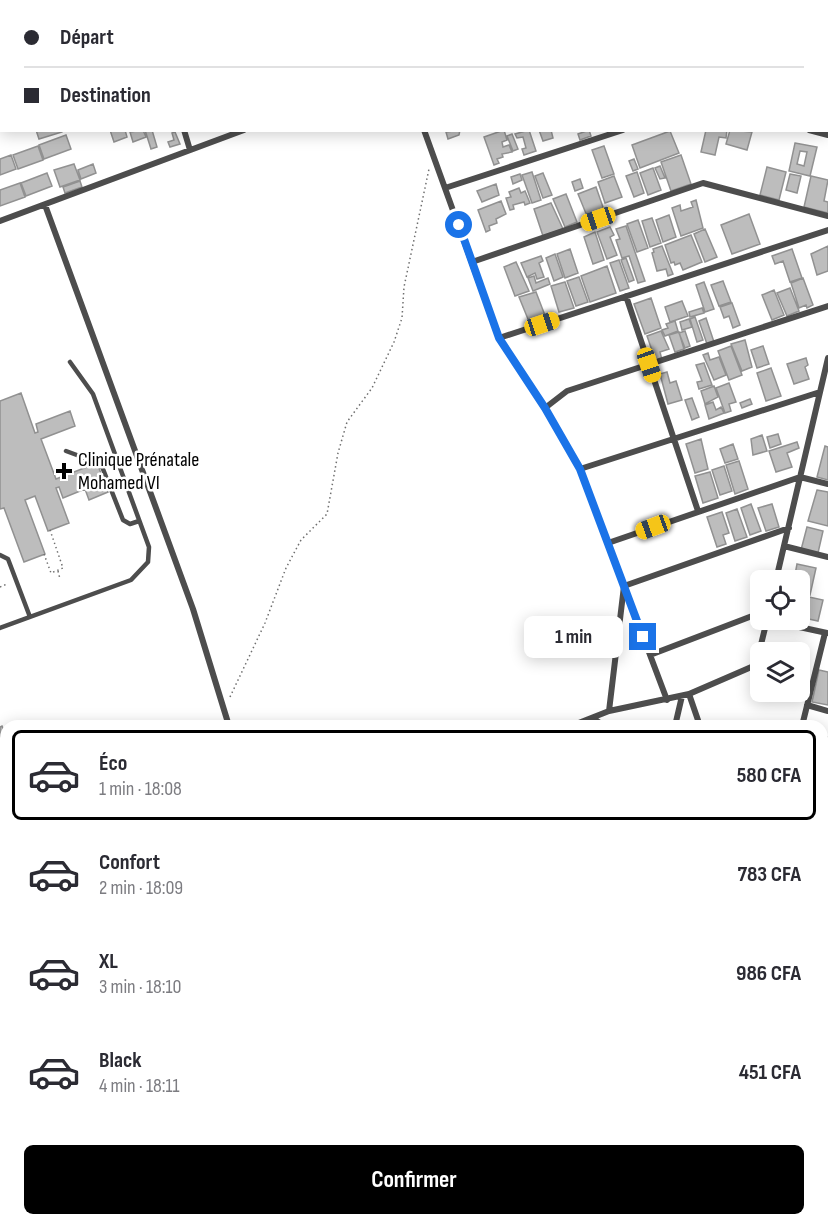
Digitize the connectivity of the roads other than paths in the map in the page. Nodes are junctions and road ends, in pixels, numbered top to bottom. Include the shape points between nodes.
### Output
1 (185, 132) edge
2 (239, 132) edge
3 (425, 132) edge
4 (617, 132) edge
5 (190, 150) junction
6 (445, 188) junction
7 (45, 205) junction
8 (828, 216) edge
9 (0, 221) edge
10 (828, 230) edge
11 (472, 262) junction
12 (626, 296) junction
13 (828, 306) edge
14 (499, 338) junction
15 (828, 358) edge
16 (70, 362) dead end
17 (649, 365) junction
18 (820, 392) junction
19 (818, 400) junction
20 (828, 402) edge
21 (545, 408) junction
22 (674, 438) junction
23 (66, 451) dead end
24 (580, 469) junction
25 (800, 477) junction
26 (828, 484) edge
27 (698, 511) junction
28 (139, 521) junction
29 (789, 528) junction
30 (608, 543) junction
31 (784, 546) junction
32 (0, 555) edge
33 (828, 557) edge
34 (778, 570) edge
35 (624, 586) junction
36 (30, 617) junction
37 (750, 617) edge
38 (0, 628) edge
39 (810, 629) edge
40 (765, 630) edge
41 (827, 633) edge
42 (650, 655) junction
43 (689, 694) junction
44 (682, 696) junction
45 (667, 700) junction
46 (807, 705) junction
47 (609, 711) junction
48 (828, 711) edge
49 (592, 718) junction
50 (228, 720) edge
51 (587, 720) edge
52 (595, 720) edge
53 (676, 720) edge
54 (698, 720) edge
55 (803, 720) edge

1 - 5 street
2 - 5 street
3 - 6 street
4 - 6 street
5 - 7 street
6 - 11 street
7 - 9 street
7 - 50 street via 193,609
8 - 11 street via 703,183
10 - 12 street
11 - 14 street
12 - 14 street
12 - 17 street
13 - 17 street
14 - 21 street
15 - 18 street
16 - 28 lane via 93,394
17 - 21 street via 567,392
17 - 22 street
18 - 19 street
18 - 22 street
19 - 20 street
19 - 25 street
21 - 24 street
22 - 24 street
22 - 27 street
23 - 28 lane via 102,464 123,520 130,524
24 - 30 street
25 - 26 street
25 - 27 street
25 - 29 street
27 - 30 street
28 - 36 lane via 150,554 139,574
29 - 31 street
29 - 35 street
30 - 35 street
31 - 33 street
31 - 34 street
32 - 36 lane via 8,559
35 - 42 street
35 - 47 street
36 - 38 lane
37 - 42 street
39 - 41 street
40 - 43 street via 756,665
41 - 46 street
42 - 45 street
43 - 44 street
43 - 54 street
44 - 45 street
44 - 53 street
45 - 47 street
46 - 48 street
46 - 55 street
47 - 49 street
49 - 51 street
49 - 52 street

